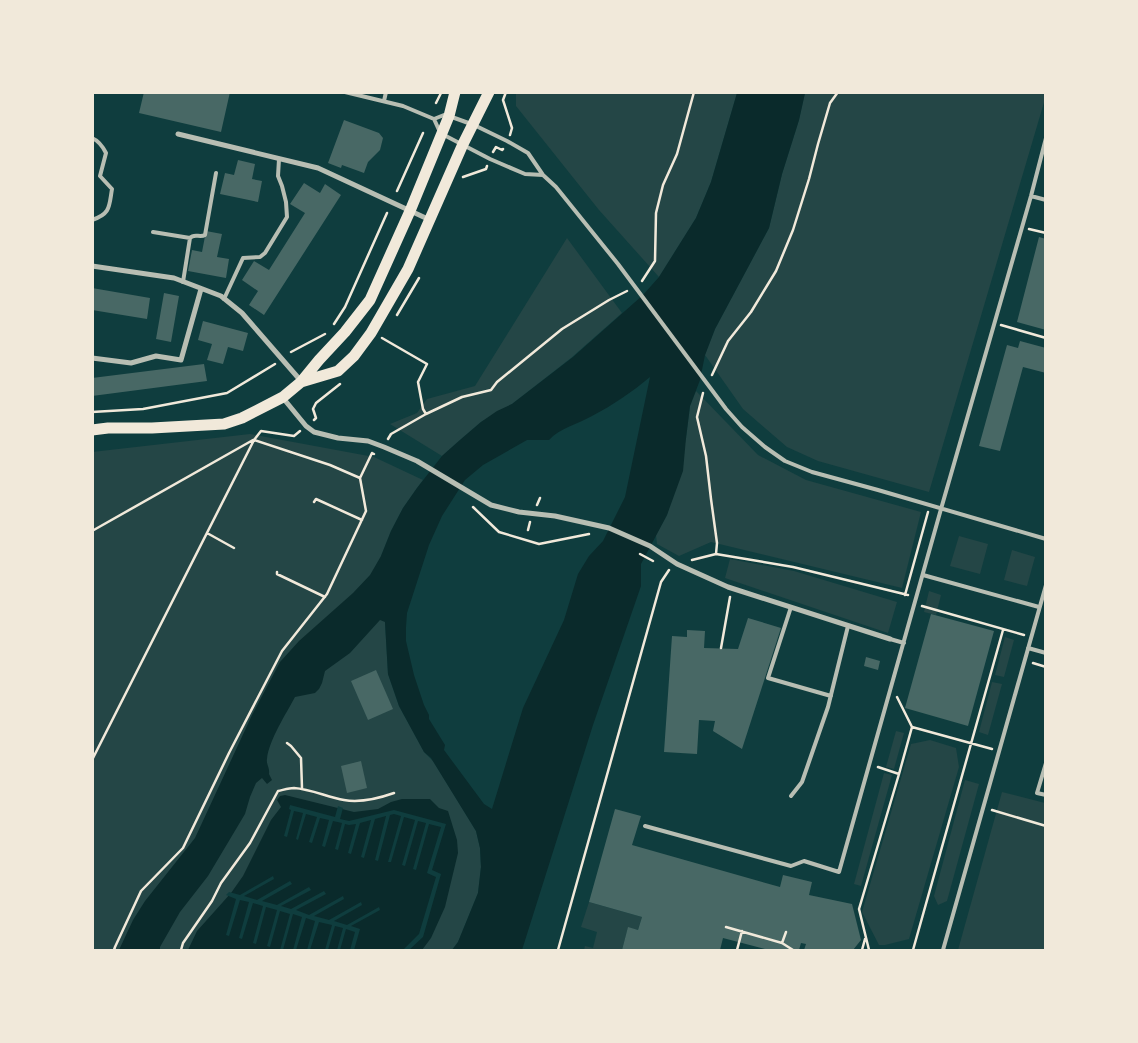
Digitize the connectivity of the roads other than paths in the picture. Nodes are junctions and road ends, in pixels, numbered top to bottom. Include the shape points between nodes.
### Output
1 (344, 92) edge
2 (386, 92) edge
3 (456, 92) edge
4 (489, 92) edge
5 (384, 101) junction
6 (449, 116) junction
7 (434, 119) junction
8 (474, 125) junction
9 (178, 134) dead end
10 (442, 134) junction
11 (92, 138) edge
12 (1046, 138) edge
13 (463, 144) junction
14 (279, 159) junction
15 (216, 173) dead end
16 (543, 175) junction
17 (1032, 196) junction
18 (1046, 200) edge
19 (410, 211) junction
20 (92, 220) edge
21 (430, 220) junction
22 (153, 232) dead end
23 (190, 238) junction
24 (92, 266) edge
25 (183, 282) junction
26 (201, 289) junction
27 (224, 299) junction
28 (92, 358) edge
29 (301, 382) junction
30 (283, 397) junction
31 (92, 430) edge
32 (941, 509) junction
33 (1046, 539) edge
34 (923, 575) junction
35 (1046, 585) edge
36 (792, 607) junction
37 (1039, 607) junction
38 (848, 626) junction
39 (890, 639) joint
40 (904, 643) junction
41 (1028, 648) junction
42 (1046, 653) edge
43 (830, 696) junction
44 (1046, 763) edge
45 (1046, 795) edge
46 (791, 796) dead end
47 (645, 826) dead end
48 (943, 950) edge

1 - 5 lane
2 - 5 lane
3 - 6 main road
4 - 8 main road
5 - 7 lane
6 - 7 lane
6 - 8 lane
6 - 10 main road
7 - 10 lane
8 - 13 main road
8 - 16 lane via 528,153
9 - 14 street
10 - 13 lane
10 - 19 main road
11 - 20 lane via 103,146 106,153 100,176 112,189 108,210 102,217
12 - 17 lane
13 - 16 lane via 525,174
13 - 21 main road
14 - 19 street via 318,168
14 - 27 lane via 278,176 287,217 265,254 244,258
15 - 23 lane via 205,235
16 - 32 lane via 618,264 726,409 765,447 785,461 812,472
17 - 18 lane
17 - 32 lane
19 - 21 street
19 - 29 main road via 370,300
21 - 29 main road via 408,269 354,356 338,371
22 - 23 lane
23 - 25 lane
24 - 25 street
25 - 26 street
26 - 27 street
26 - 28 street via 181,360 156,356 131,363
27 - 29 street via 242,313
29 - 30 main road
30 - 31 main road via 224,424
30 - 36 street via 314,432 368,441 384,447 417,461 491,505 609,528 650,546 677,564 728,586
32 - 33 lane
32 - 34 lane
34 - 37 lane
34 - 40 lane
35 - 37 lane
36 - 38 street
36 - 43 lane via 768,678
37 - 41 lane
38 - 39 street
38 - 43 lane
39 - 40 lane
40 - 47 lane via 839,872 804,861 791,866
41 - 42 lane
41 - 48 lane
43 - 46 lane via 802,782
44 - 45 lane via 1038,793

